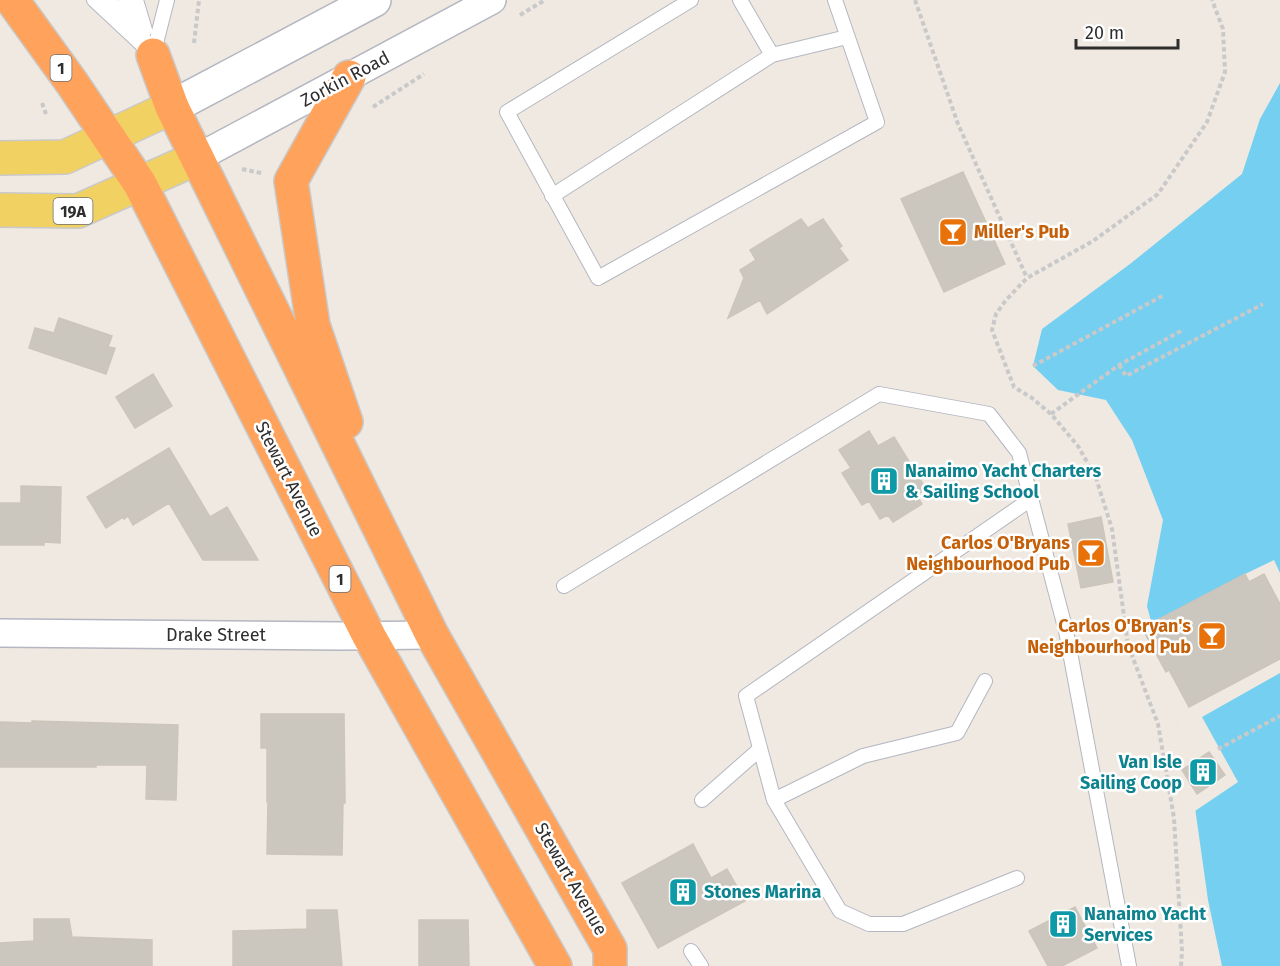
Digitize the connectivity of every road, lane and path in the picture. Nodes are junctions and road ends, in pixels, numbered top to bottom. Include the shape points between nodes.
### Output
1 (12, 0) edge
2 (94, 0) edge
3 (102, 0) edge
4 (109, 0) edge
5 (116, 0) edge
6 (121, 0) edge
7 (129, 0) edge
8 (138, 0) edge
9 (167, 0) edge
10 (200, 0) edge
11 (374, 0) edge
12 (492, 0) edge
13 (545, 0) edge
14 (691, 0) edge
15 (740, 0) edge
16 (835, 0) edge
17 (915, 0) edge
18 (1212, 0) edge
19 (514, 19) dead end
20 (847, 37) junction
21 (194, 43) dead end
22 (153, 55) junction
23 (772, 55) junction
24 (434, 69) dead end
25 (349, 76) junction
26 (172, 107) junction
27 (367, 113) dead end
28 (109, 136) junction
29 (0, 158) edge
30 (197, 158) junction
31 (140, 184) junction
32 (552, 196) junction
33 (0, 210) edge
34 (1027, 278) junction
35 (1164, 295) dead end
36 (1263, 304) dead end
37 (1181, 331) dead end
38 (1119, 365) junction
39 (1033, 366) dead end
40 (1051, 414) junction
41 (1031, 499) junction
42 (388, 546) junction
43 (564, 586) dead end
44 (0, 633) edge
45 (432, 635) junction
46 (369, 636) junction
47 (985, 681) dead end
48 (1280, 716) edge
49 (1218, 748) dead end
50 (760, 749) junction
51 (702, 800) dead end
52 (774, 800) junction
53 (1017, 878) dead end
54 (691, 951) dead end
55 (555, 966) edge
56 (610, 966) edge
57 (701, 966) edge
58 (1129, 966) edge
59 (1181, 966) edge

1 - 28 highway, Stewart Avenue / 1
2 - 22 lane
3 - 22 lane
4 - 22 lane
5 - 22 lane
6 - 22 lane
7 - 22 lane
8 - 22 lane
9 - 22 lane
10 - 21 path
11 - 26 street
12 - 25 street, Zorkin Road
13 - 19 path
14 - 32 lane via 507,111
15 - 23 lane
16 - 20 lane
17 - 34 path via 958,124
18 - 34 path via 1223,29 1225,72 1207,122 1158,194 1093,241
20 - 23 lane
20 - 32 lane via 877,122 598,278
22 - 26 highway, Stewart Avenue
23 - 32 lane
24 - 27 path
25 - 30 street, Zorkin Road
25 - 42 highway via 291,181 313,325
26 - 28 main road
26 - 30 highway, Stewart Avenue
28 - 29 main road via 64,157
28 - 31 highway, Stewart Avenue / 1
30 - 31 main road, 19A
30 - 42 highway, Stewart Avenue
31 - 33 main road, 19A via 78,211
31 - 46 highway, Stewart Avenue / 1
34 - 40 path via 996,314 992,330 1014,387
35 - 39 path
36 - 38 path via 1126,376
37 - 38 path
38 - 40 path
40 - 59 path via 1078,446 1096,478 1112,529 1128,645 1158,724 1174,818
41 - 43 lane via 1019,453 989,414 879,394
41 - 50 lane via 746,696
41 - 58 lane via 1065,631
42 - 45 highway, Stewart Avenue
44 - 46 street, Drake Street
45 - 46 street, Drake Street
45 - 56 highway, Stewart Avenue via 610,949
46 - 55 highway, Stewart Avenue / 1
47 - 52 lane via 957,733 863,756
48 - 49 path
50 - 51 lane
50 - 52 lane
52 - 53 lane via 840,911 869,924 903,924
54 - 57 lane

